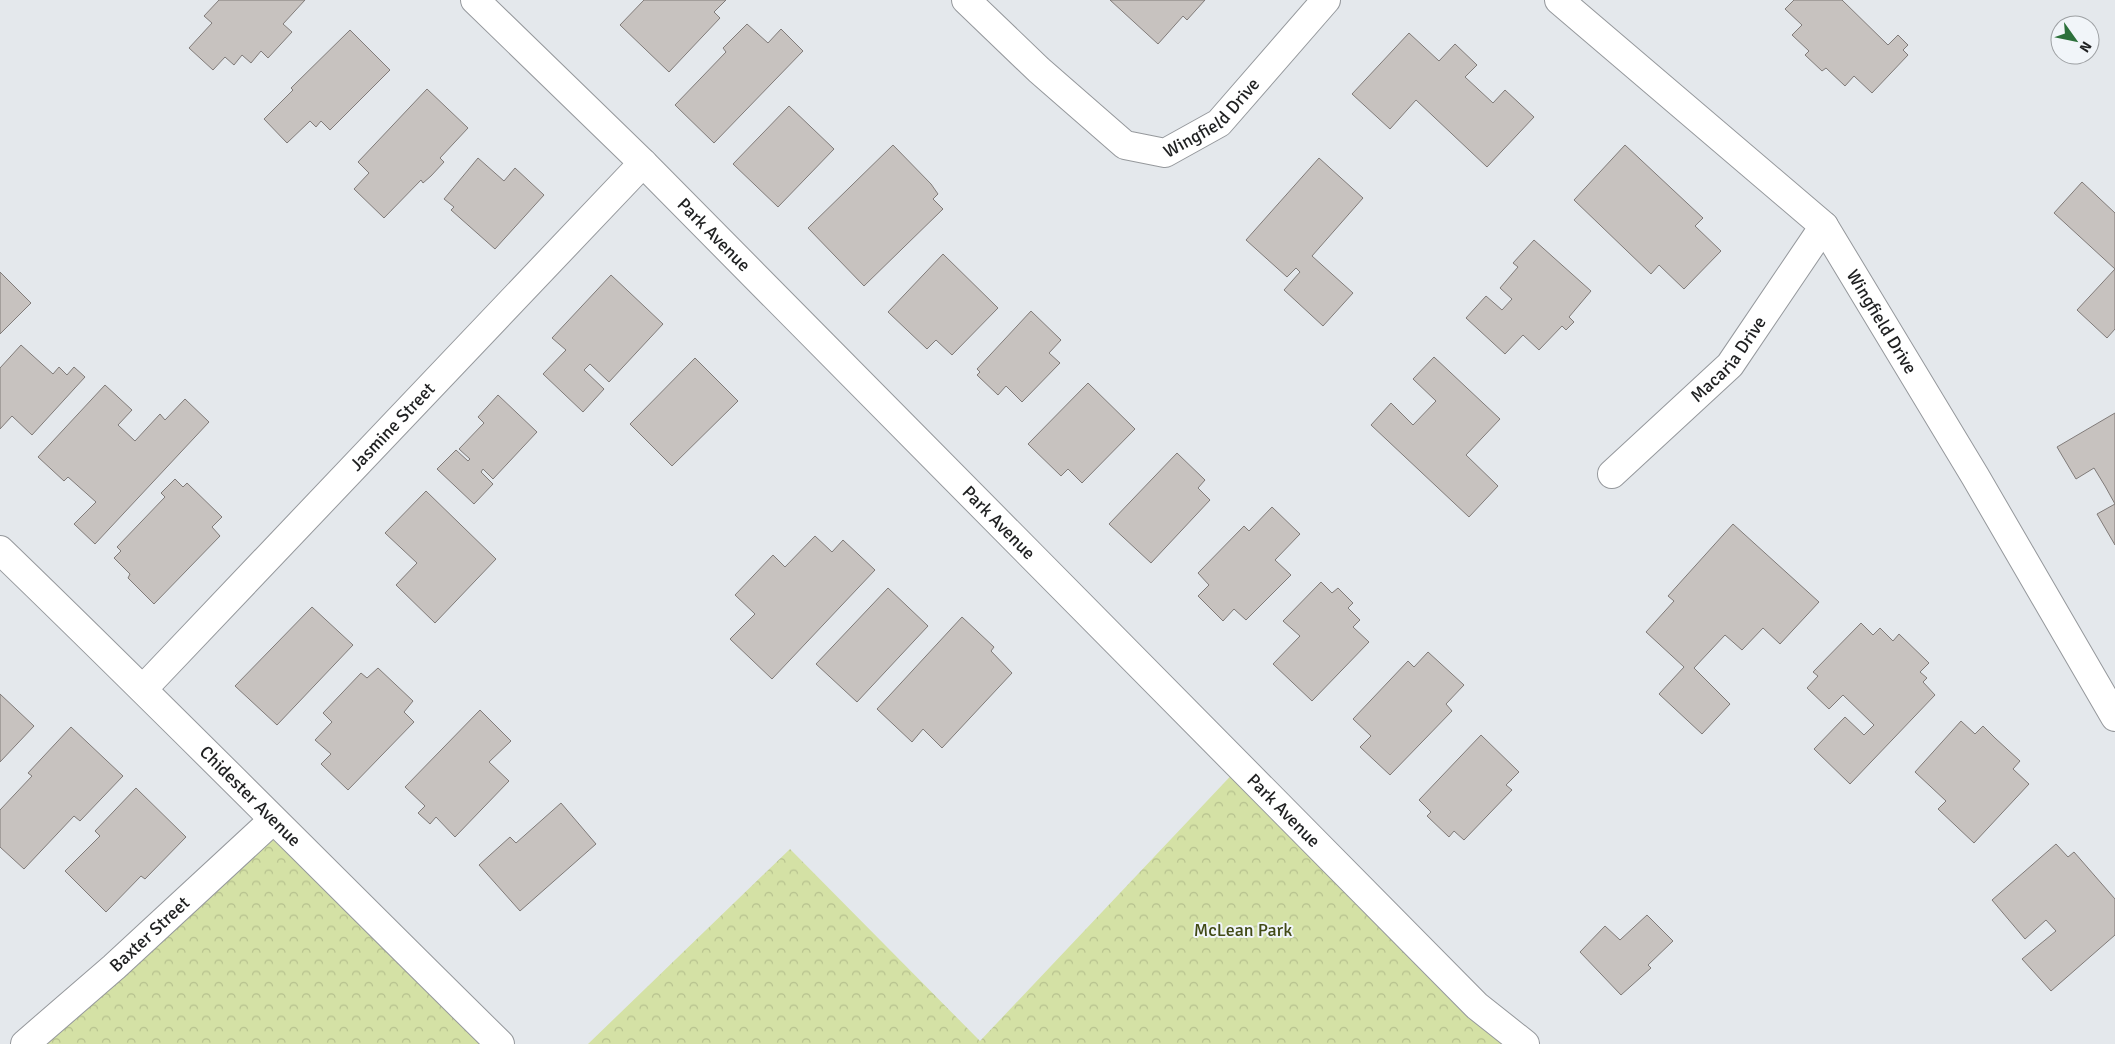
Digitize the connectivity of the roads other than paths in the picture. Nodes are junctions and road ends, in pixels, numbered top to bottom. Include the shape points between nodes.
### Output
1 (475, 0) edge
2 (966, 0) edge
3 (1326, 0) edge
4 (1559, 0) edge
5 (643, 163) junction
6 (1824, 226) junction
7 (1612, 474) dead end
8 (0, 550) edge
9 (143, 689) junction
10 (2114, 713) edge
11 (273, 820) junction
12 (25, 1044) edge
13 (500, 1044) edge
14 (1525, 1044) edge

1 - 5 street, Park Avenue
2 - 3 street, Wingfield Drive via 1125,146 1165,153 1219,123
4 - 6 street, Wingfield Drive
5 - 9 street, Jasmine Street
5 - 14 street, Park Avenue via 1477,1006
6 - 7 street, Macaria Drive via 1730,365
6 - 10 street, Wingfield Drive
8 - 9 street, Chidester Avenue
9 - 11 street, Chidester Avenue
11 - 12 street, Baxter Street via 114,967
11 - 13 street, Chidester Avenue

